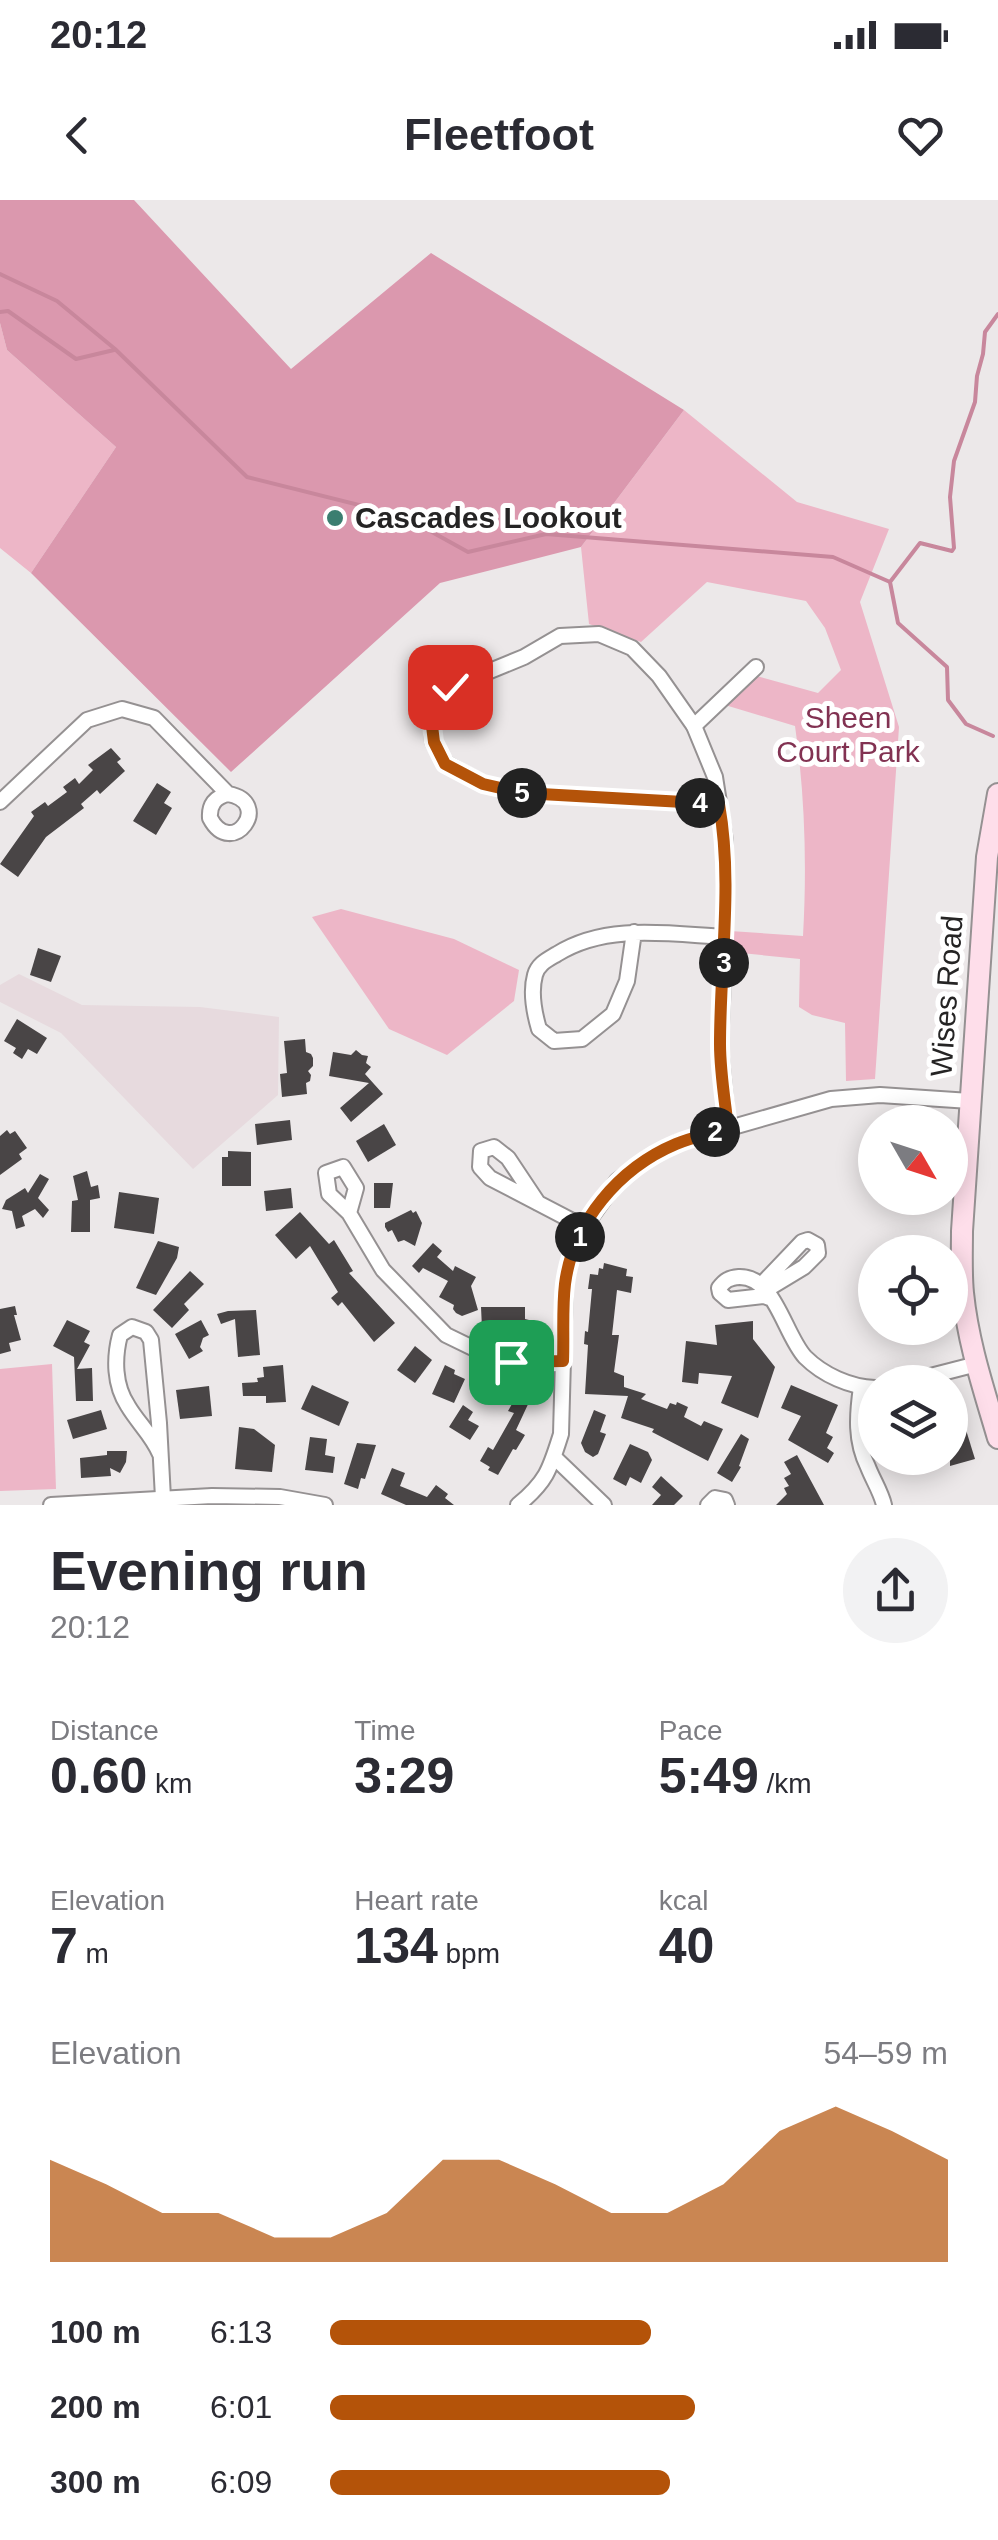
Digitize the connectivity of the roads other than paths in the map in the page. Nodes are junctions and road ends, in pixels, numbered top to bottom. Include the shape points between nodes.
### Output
1 (756, 667) dead end
2 (694, 726) junction
3 (228, 794) dead end
4 (998, 794) edge
5 (0, 802) edge
6 (719, 804) junction
7 (634, 932) junction
8 (725, 937) junction
9 (970, 1101) junction
10 (728, 1128) junction
11 (538, 1203) dead end
12 (348, 1213) dead end
13 (584, 1227) junction
14 (795, 1248) junction
15 (809, 1263) junction
16 (764, 1293) junction
17 (563, 1361) junction
18 (976, 1364) junction
19 (968, 1366) edge
20 (858, 1384) edge
21 (998, 1438) edge
22 (160, 1454) junction
23 (554, 1458) junction
24 (871, 1475) edge
25 (236, 1497) junction
26 (164, 1502) edge
27 (52, 1505) edge
28 (215, 1505) edge
29 (325, 1505) edge
30 (518, 1505) edge
31 (604, 1505) edge
32 (708, 1505) edge
33 (727, 1505) edge
34 (884, 1505) edge

1 - 2 street
2 - 6 street
2 - 6 street via 632,648 599,634 560,636 450,687 430,710 445,764 483,784 523,793
3 - 5 street via 154,718 122,709 88,720
4 - 9 street, Wises Road via 987,858
6 - 8 street via 726,841
7 - 7 street via 627,981 613,1014 582,1039 554,1040 538,1029 533,1006 541,964 566,948
7 - 8 street
8 - 10 street via 720,1046
9 - 10 street via 831,1099
9 - 18 street, Wises Road via 962,1278
10 - 13 street via 648,1158 618,1181
11 - 13 street
12 - 17 street via 382,1270 446,1335 511,1362
13 - 17 street via 565,1284
14 - 15 street
14 - 15 street via 805,1240 816,1245 818,1254
14 - 16 street
15 - 16 street
16 - 16 street via 751,1278 736,1278 739,1299
16 - 20 street via 806,1357
17 - 23 street
18 - 19 street
18 - 21 street, Wises Road
22 - 22 street via 122,1395 116,1353 120,1335 132,1327 150,1340
22 - 26 street
23 - 30 street via 540,1486
23 - 31 street
24 - 34 street
25 - 26 street
25 - 28 street
25 - 29 street
26 - 27 street
32 - 33 street via 715,1498

